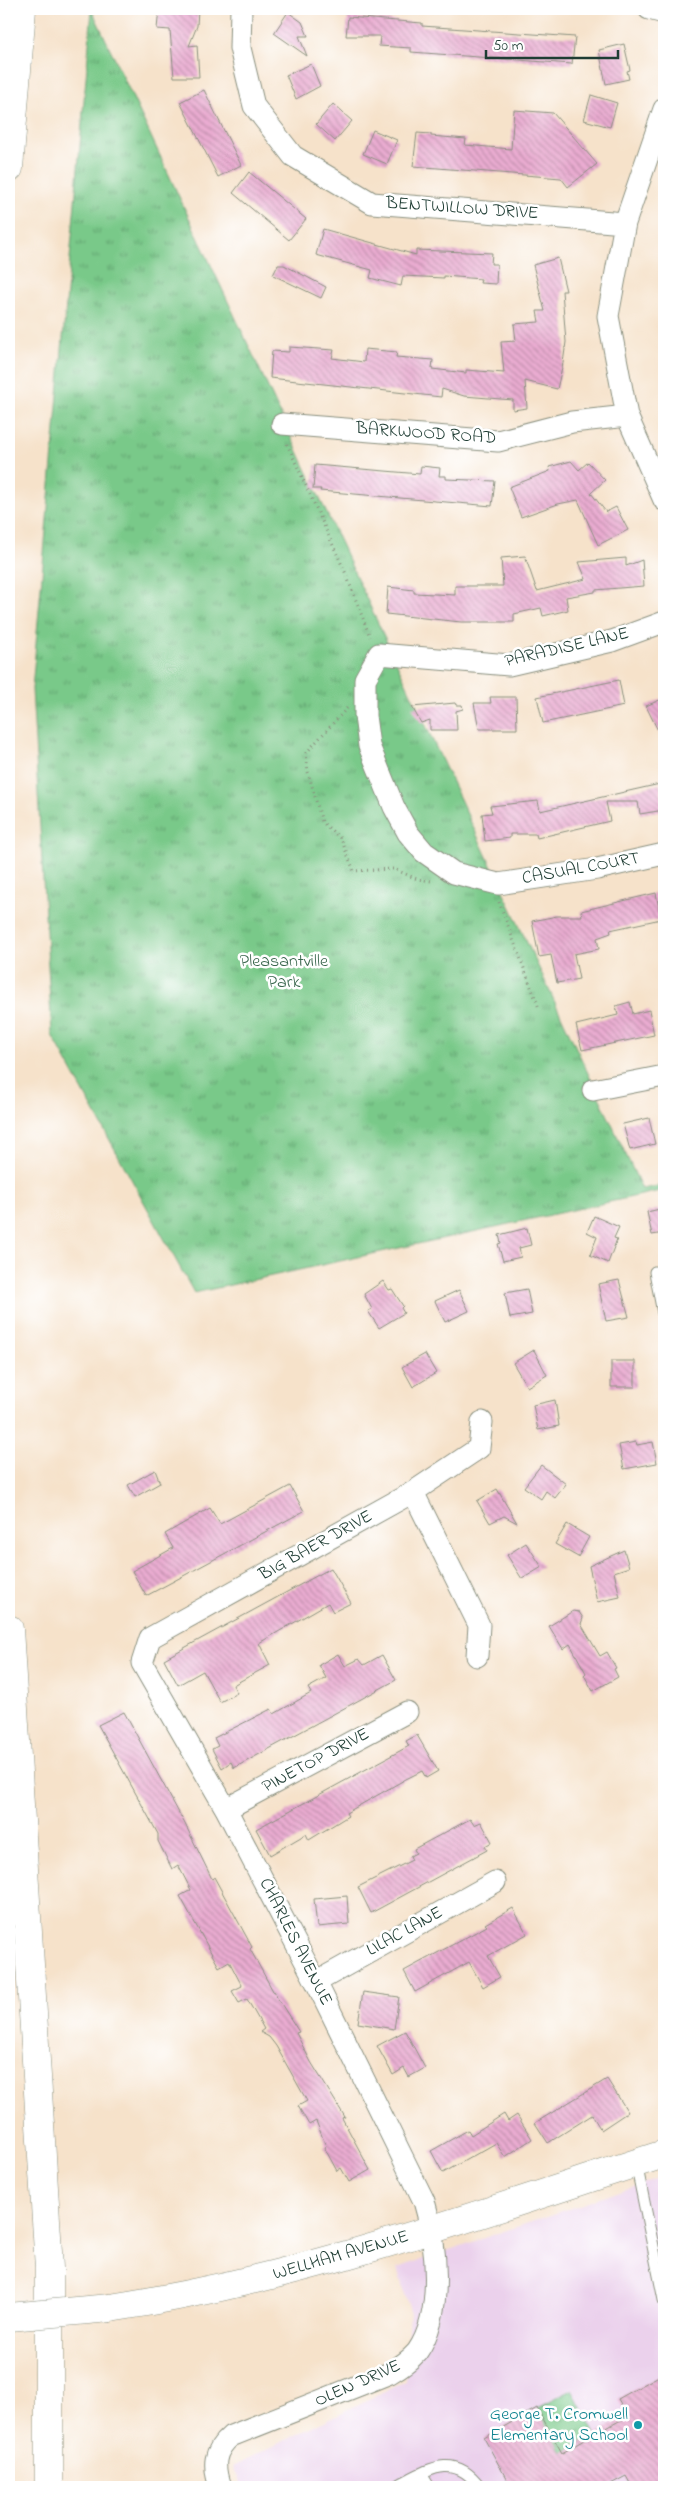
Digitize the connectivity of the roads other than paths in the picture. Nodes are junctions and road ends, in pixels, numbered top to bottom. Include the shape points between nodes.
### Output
1 (22, 9) edge
2 (241, 9) edge
3 (649, 9) edge
4 (664, 13) edge
5 (664, 109) edge
6 (9, 168) edge
7 (625, 223) junction
8 (627, 416) junction
9 (282, 424) road end
10 (664, 500) edge
11 (664, 622) edge
12 (664, 854) edge
13 (498, 884) joint
14 (664, 1076) edge
15 (593, 1090) dead end
16 (655, 1272) dead end
17 (664, 1318) edge
18 (482, 1422) dead end
19 (413, 1492) junction
20 (9, 1629) edge
21 (477, 1656) dead end
22 (142, 1663) joint
23 (407, 1712) dead end
24 (226, 1809) junction
25 (495, 1882) dead end
26 (316, 1982) junction
27 (664, 2154) edge
28 (636, 2163) junction
29 (432, 2229) junction
30 (664, 2300) edge
31 (9, 2317) edge
32 (421, 2474) junction
33 (49, 2487) edge
34 (220, 2487) edge
35 (395, 2487) edge
36 (429, 2487) edge
37 (480, 2487) edge

1 - 6 main road
2 - 7 street, BENTWILLOW DRIVE via 240,48 254,106 293,156 372,202
3 - 4 street
5 - 7 street
7 - 8 street via 608,316
8 - 9 street, BARKWOOD ROAD via 572,422 498,441
8 - 10 street
11 - 13 street, PARADISE LANE via 612,642 509,665 379,654 365,679 365,716 369,746 399,816 424,852 454,873
12 - 13 street, CASUAL COURT via 597,869
14 - 15 street
16 - 17 lane
18 - 19 street, BIG BAER DRIVE via 479,1448
19 - 21 street via 479,1625
19 - 22 street, BIG BAER DRIVE via 150,1638
20 - 33 main road via 49,2268
22 - 24 street, CHARLES AVENUE
23 - 24 street, PINETOP DRIVE
24 - 26 street, CHARLES AVENUE
25 - 26 street, LILAC LANE
26 - 29 street, CHARLES AVENUE via 424,2201
27 - 28 main road, WELLHAM AVENUE
28 - 29 main road, WELLHAM AVENUE
28 - 30 lane
29 - 31 main road, WELLHAM AVENUE, bridge via 274,2276 189,2294 110,2308
29 - 34 street, OLEN DRIVE via 435,2295 426,2336 417,2351 390,2373 231,2436 217,2451 215,2466
32 - 35 lane
32 - 36 lane
32 - 37 lane via 447,2465 470,2475

